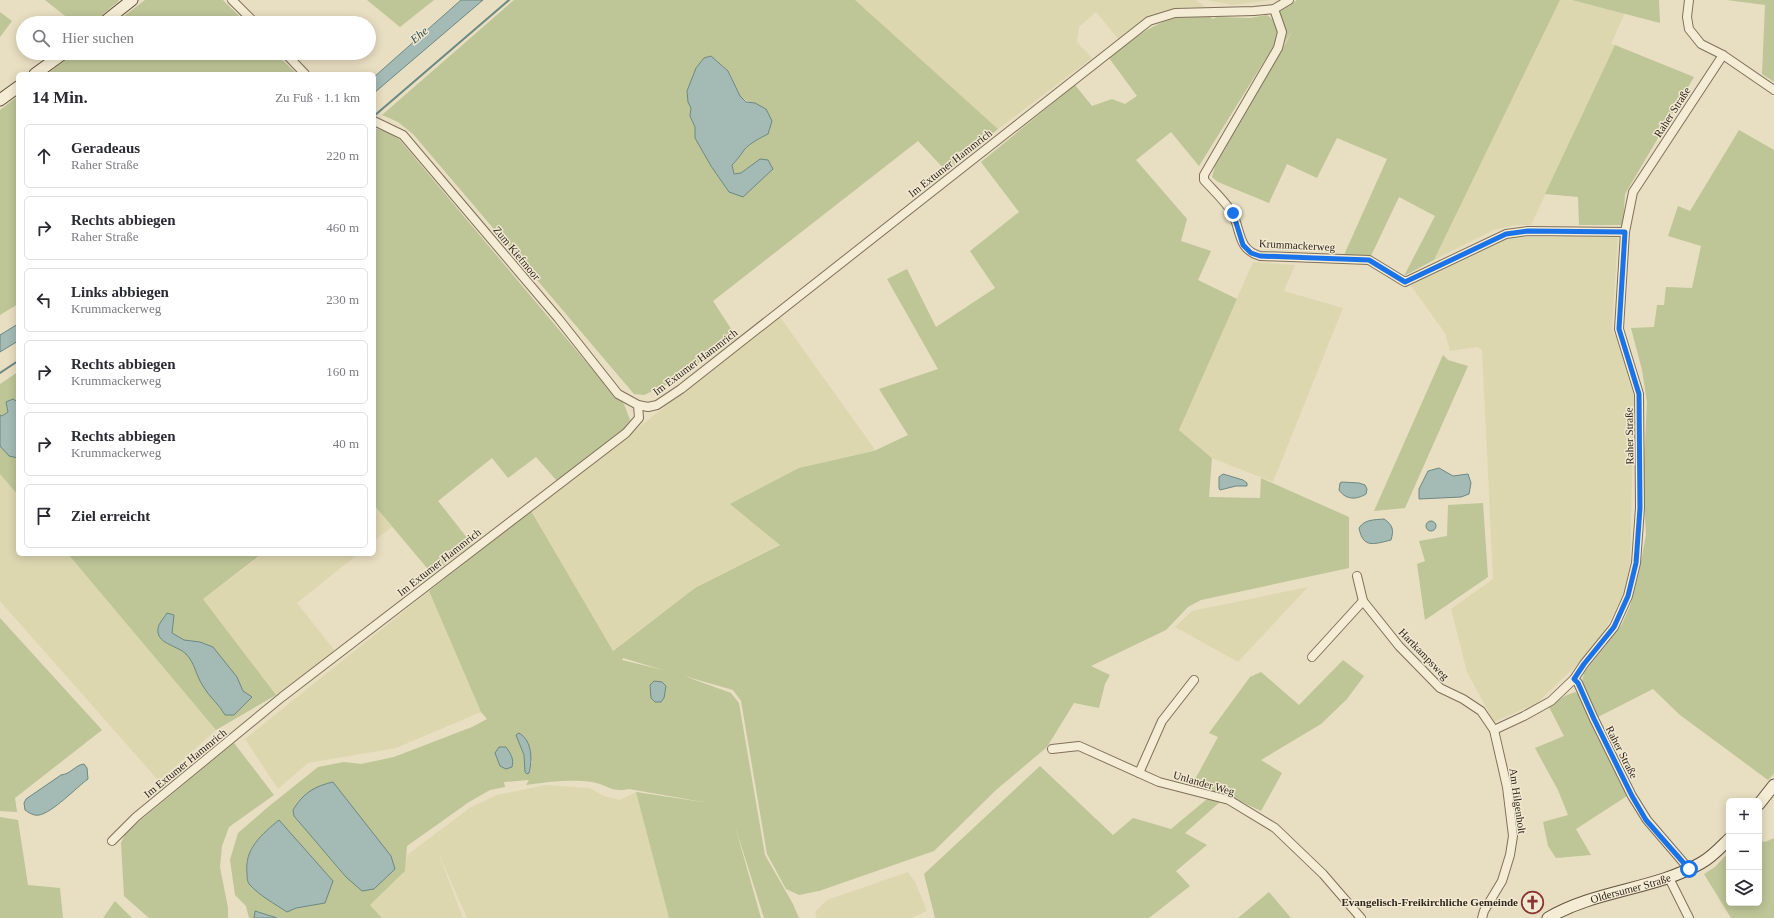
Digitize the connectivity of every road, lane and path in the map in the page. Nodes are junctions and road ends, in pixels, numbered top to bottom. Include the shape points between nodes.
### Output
1 (132, 0) edge
2 (232, 0) edge
3 (1289, 0) edge
4 (1689, 0) edge
5 (1274, 9) junction
6 (112, 16) edge
7 (248, 16) edge
8 (1723, 55) junction
9 (55, 60) edge
10 (292, 60) edge
11 (39, 72) edge
12 (304, 72) edge
13 (16, 88) edge
14 (1774, 90) edge
15 (0, 100) edge
16 (377, 123) edge
17 (1625, 232) junction
18 (638, 405) junction
19 (1357, 576) dead end
20 (1363, 601) junction
21 (1312, 657) dead end
22 (1574, 679) junction
23 (1194, 680) dead end
24 (1494, 730) junction
25 (1052, 749) dead end
26 (1139, 773) junction
27 (1774, 785) edge
28 (1762, 800) edge
29 (112, 841) dead end
30 (1726, 842) edge
31 (1689, 869) junction
32 (1669, 878) junction
33 (1361, 918) edge
34 (1482, 918) edge
35 (1548, 918) edge
36 (1689, 918) edge

1 - 6 main road
2 - 7 street
3 - 5 street
4 - 8 street via 1689,29 1701,44
5 - 17 street, Krummackerweg via 1282,32 1278,48 1204,175 1204,180 1233,213 1243,245 1251,253 1260,256 1369,260 1405,282 1506,234 1528,231
5 - 18 street, Im Extumer Hammrich via 1175,13 1149,21 680,389 657,405
8 - 14 street
8 - 17 street, Raher Straße via 1633,192
9 - 11 main road
10 - 12 street
13 - 15 main road
16 - 18 street, Zum Kiefmoor via 403,135 558,318 618,394
17 - 22 street, Raher Straße via 1619,329 1639,394 1640,508 1636,563 1628,596 1614,627
18 - 29 street, Im Extumer Hammrich via 639,418 626,433 282,697 136,817
19 - 20 street, Hartkampsweg
20 - 21 street
20 - 24 street, Hartkampsweg via 1399,646 1440,688 1481,711
22 - 24 street via 1551,701
22 - 31 street, Raher Straße via 1646,820
23 - 26 street via 1162,721
24 - 34 street, Am Hilgenholt via 1507,787 1513,836 1502,881
25 - 26 street, Unlander Weg via 1080,746
26 - 33 street, Unlander Weg via 1159,782 1229,800 1275,828 1323,874
27 - 28 main road
30 - 31 main road, Oldersumer Straße via 1710,857
31 - 32 main road, Oldersumer Straße
32 - 35 main road, Oldersumer Straße via 1585,902
32 - 36 street

